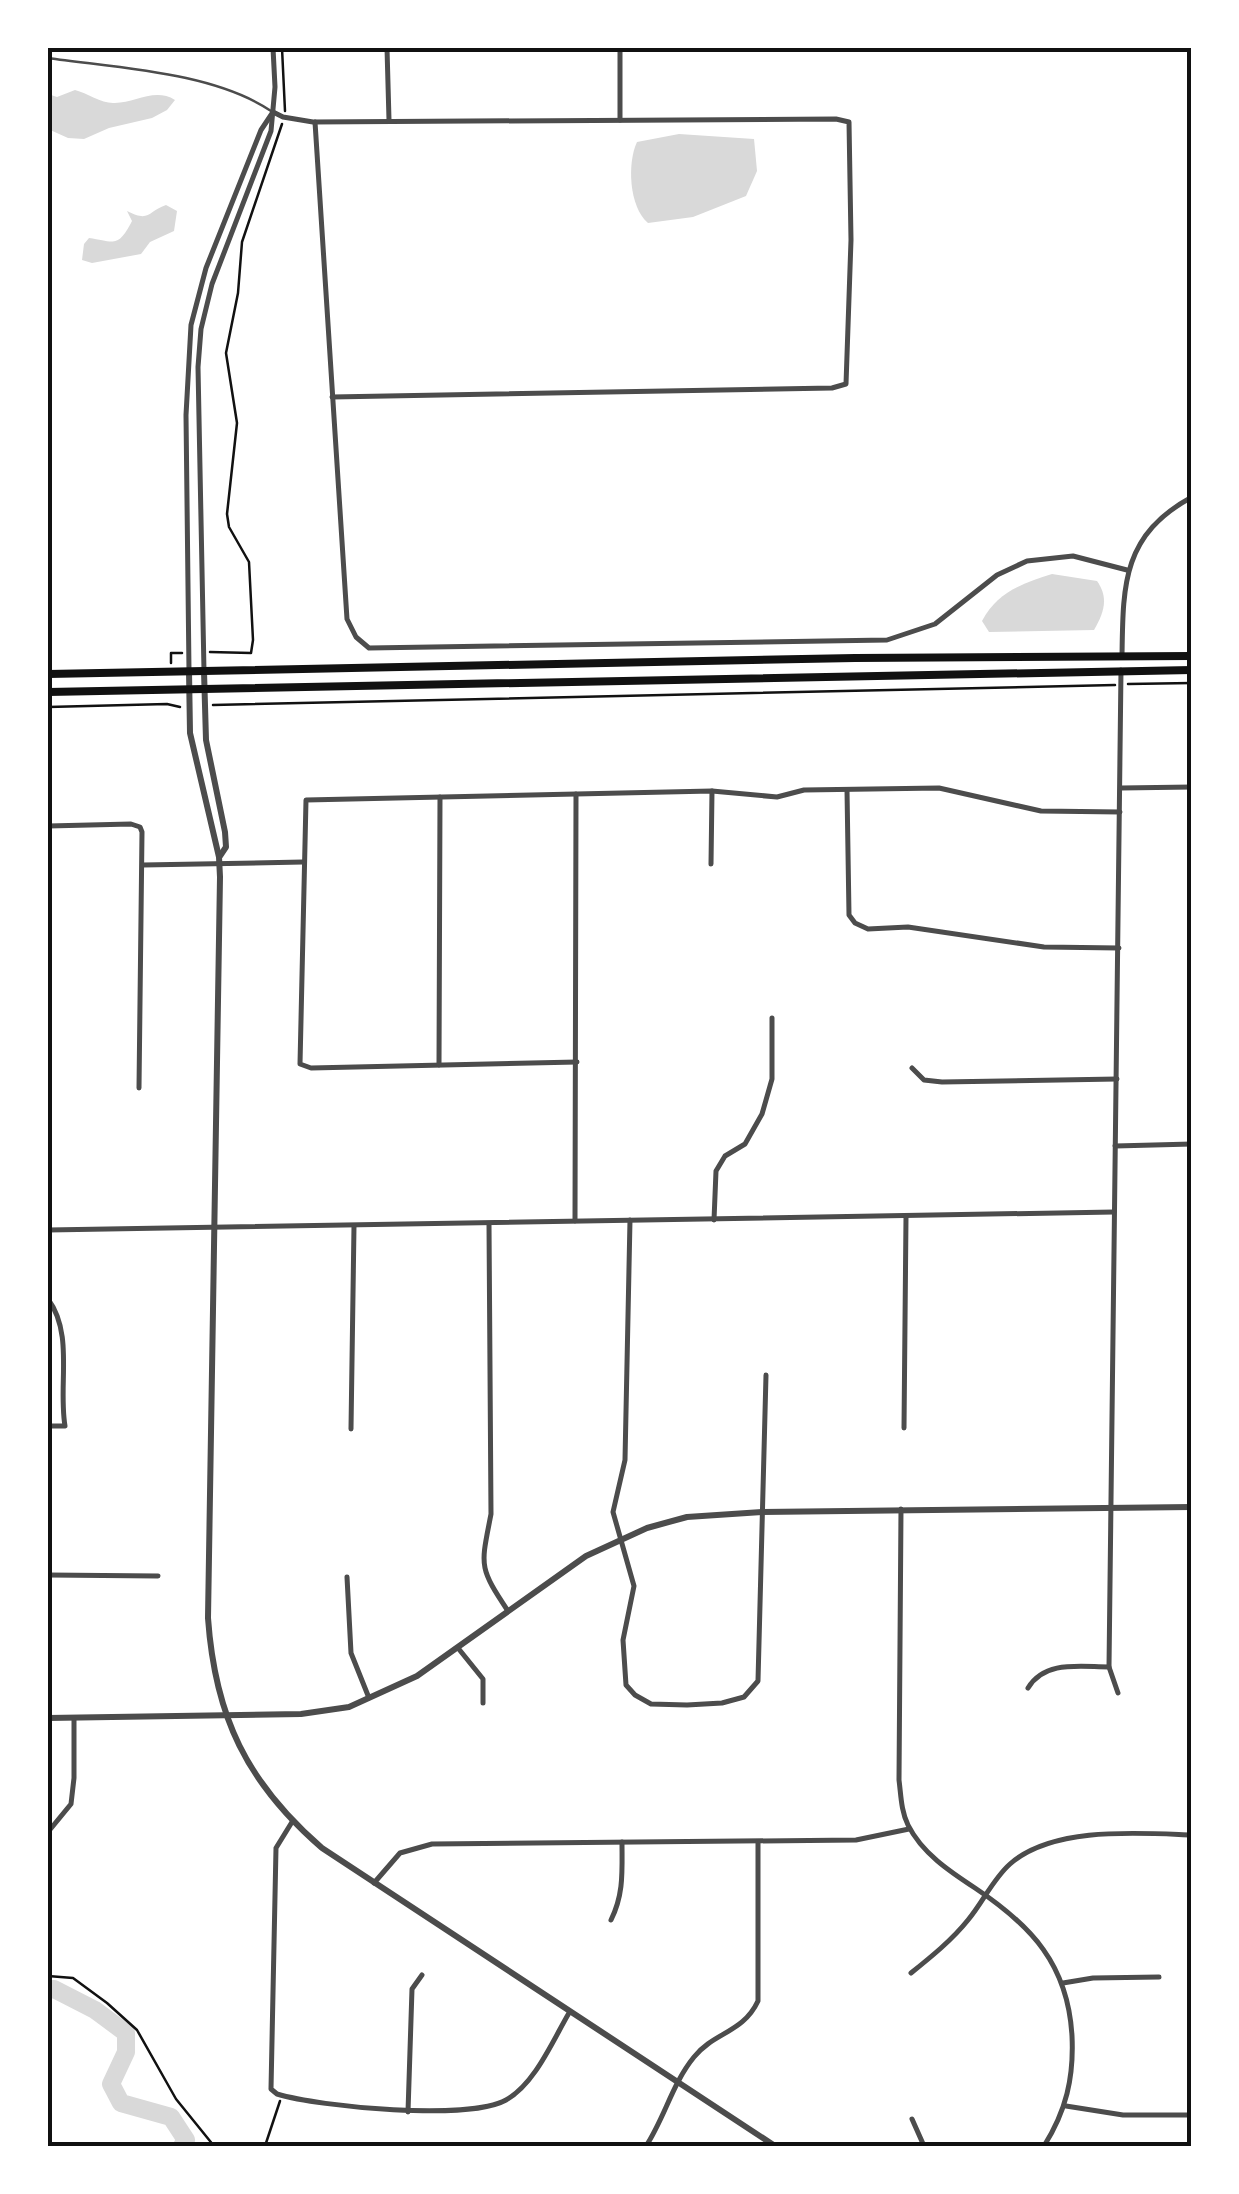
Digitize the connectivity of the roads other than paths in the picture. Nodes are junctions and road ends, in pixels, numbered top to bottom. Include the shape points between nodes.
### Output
1 (273, 48) edge
2 (387, 48) edge
3 (620, 48) edge
4 (48, 58) edge
5 (273, 112) junction
6 (390, 120) junction
7 (620, 120) junction
8 (315, 122) junction
9 (332, 397) junction
10 (1192, 497) edge
11 (1127, 570) junction
12 (1192, 656) edge
13 (1122, 657) junction
14 (1121, 670) junction
15 (1192, 670) edge
16 (188, 671) junction
17 (204, 671) junction
18 (48, 674) edge
19 (188, 689) junction
20 (204, 689) junction
21 (48, 692) edge
22 (1192, 787) edge
23 (1120, 788) junction
24 (847, 790) junction
25 (712, 791) junction
26 (576, 794) junction
27 (440, 797) junction
28 (1120, 812) junction
29 (48, 826) edge
30 (220, 860) junction
31 (303, 862) junction
32 (143, 864) junction
33 (710, 864) dead end
34 (1120, 948) junction
35 (772, 1018) dead end
36 (577, 1062) junction
37 (439, 1066) junction
38 (912, 1068) dead end
39 (1117, 1079) junction
40 (139, 1088) dead end
41 (1192, 1144) edge
42 (1115, 1146) junction
43 (1114, 1212) junction
44 (906, 1217) junction
45 (630, 1220) junction
46 (714, 1220) junction
47 (575, 1221) junction
48 (489, 1224) junction
49 (354, 1226) junction
50 (214, 1227) junction
51 (48, 1230) edge
52 (48, 1300) edge
53 (766, 1374) dead end
54 (48, 1426) edge
55 (904, 1428) dead end
56 (351, 1429) dead end
57 (1192, 1507) edge
58 (1112, 1508) junction
59 (901, 1510) junction
60 (762, 1512) junction
61 (620, 1539) junction
62 (48, 1575) edge
63 (158, 1576) dead end
64 (347, 1577) dead end
65 (508, 1611) junction
66 (458, 1648) junction
67 (1108, 1667) junction
68 (1028, 1688) dead end
69 (1118, 1694) dead end
70 (369, 1698) junction
71 (483, 1702) dead end
72 (228, 1716) junction
73 (48, 1718) edge
74 (74, 1718) junction
75 (292, 1822) junction
76 (910, 1829) junction
77 (48, 1832) edge
78 (1192, 1835) edge
79 (622, 1842) junction
80 (758, 1842) junction
81 (374, 1883) junction
82 (986, 1895) junction
83 (611, 1920) dead end
84 (911, 1973) dead end
85 (422, 1976) dead end
86 (1159, 1977) dead end
87 (1063, 1984) junction
88 (569, 2013) junction
89 (676, 2081) junction
90 (1066, 2106) junction
91 (408, 2112) junction
92 (1192, 2115) edge
93 (912, 2119) dead end
94 (646, 2146) edge
95 (775, 2146) edge
96 (924, 2146) edge
97 (1044, 2146) edge

1 - 5 street
2 - 6 street
3 - 7 street
4 - 5 lane via 170,76 243,96
5 - 8 street
5 - 16 street via 206,268 191,325
5 - 17 street via 201,330
6 - 7 street
6 - 8 street
7 - 9 street via 849,122 846,384
8 - 9 street
9 - 11 street via 347,619 368,648 887,640 935,624 997,574 1027,560 1072,556
10 - 11 street via 1161,515
11 - 13 street
12 - 13 main road
13 - 17 main road
14 - 15 main road
14 - 20 main road
14 - 23 street
16 - 17 main road
16 - 18 main road
16 - 19 street
17 - 20 street
19 - 20 main road
19 - 21 main road
19 - 30 street via 198,773
20 - 30 street via 206,740 225,832
22 - 23 street
23 - 28 street
24 - 25 street via 777,797
24 - 28 street via 939,788 1042,811
24 - 34 street via 854,924 1044,947
25 - 26 street
25 - 33 street
26 - 27 street
26 - 36 street
27 - 31 street via 306,800
27 - 37 street
28 - 34 street
29 - 32 street via 140,827
30 - 31 street
30 - 32 street
30 - 50 street
31 - 37 street via 300,1064
32 - 40 street
34 - 39 street
35 - 46 street via 772,1079 762,1114 716,1171
36 - 37 street
36 - 47 street
38 - 39 street via 924,1080 942,1082
39 - 42 street
41 - 42 street
42 - 43 street
43 - 44 street
43 - 58 street
44 - 46 street
44 - 55 street
45 - 46 street
45 - 47 street
45 - 61 street via 624,1460 614,1512
47 - 48 street
48 - 49 street
48 - 65 street via 491,1514 483,1558 486,1578
49 - 50 street
49 - 56 street
50 - 51 street
50 - 72 street via 208,1618
52 - 54 street via 60,1320 64,1426
53 - 60 street
57 - 58 street
58 - 59 street
58 - 67 street
59 - 60 street
59 - 76 street via 899,1780
60 - 61 street via 687,1516
60 - 61 street via 758,1682 744,1698 722,1703 651,1704 626,1685 623,1640 634,1586
61 - 65 street
62 - 63 street
64 - 70 street via 352,1653
65 - 66 street
66 - 70 street
66 - 71 street via 483,1678
67 - 68 street via 1050,1669
67 - 69 street
70 - 72 street via 301,1714
72 - 74 street
72 - 75 street via 244,1758
73 - 74 street
74 - 77 street via 71,1804
75 - 81 street
75 - 91 street via 276,1848 272,2089 282,2096
76 - 80 street via 856,1840
76 - 82 street via 940,1865
78 - 82 street via 1055,1841 1010,1864
79 - 80 street
79 - 81 street via 421,1846 400,1853
79 - 83 street via 623,1884
80 - 89 street via 758,2001 750,2018 697,2052
81 - 88 street
82 - 84 street via 943,1947
82 - 87 street via 1028,1928
85 - 91 street via 412,1989
86 - 87 street
87 - 90 street via 1072,2050
88 - 89 street
88 - 91 street via 526,2082 506,2100
89 - 94 street
89 - 95 street
90 - 92 street
90 - 97 street
93 - 96 street

